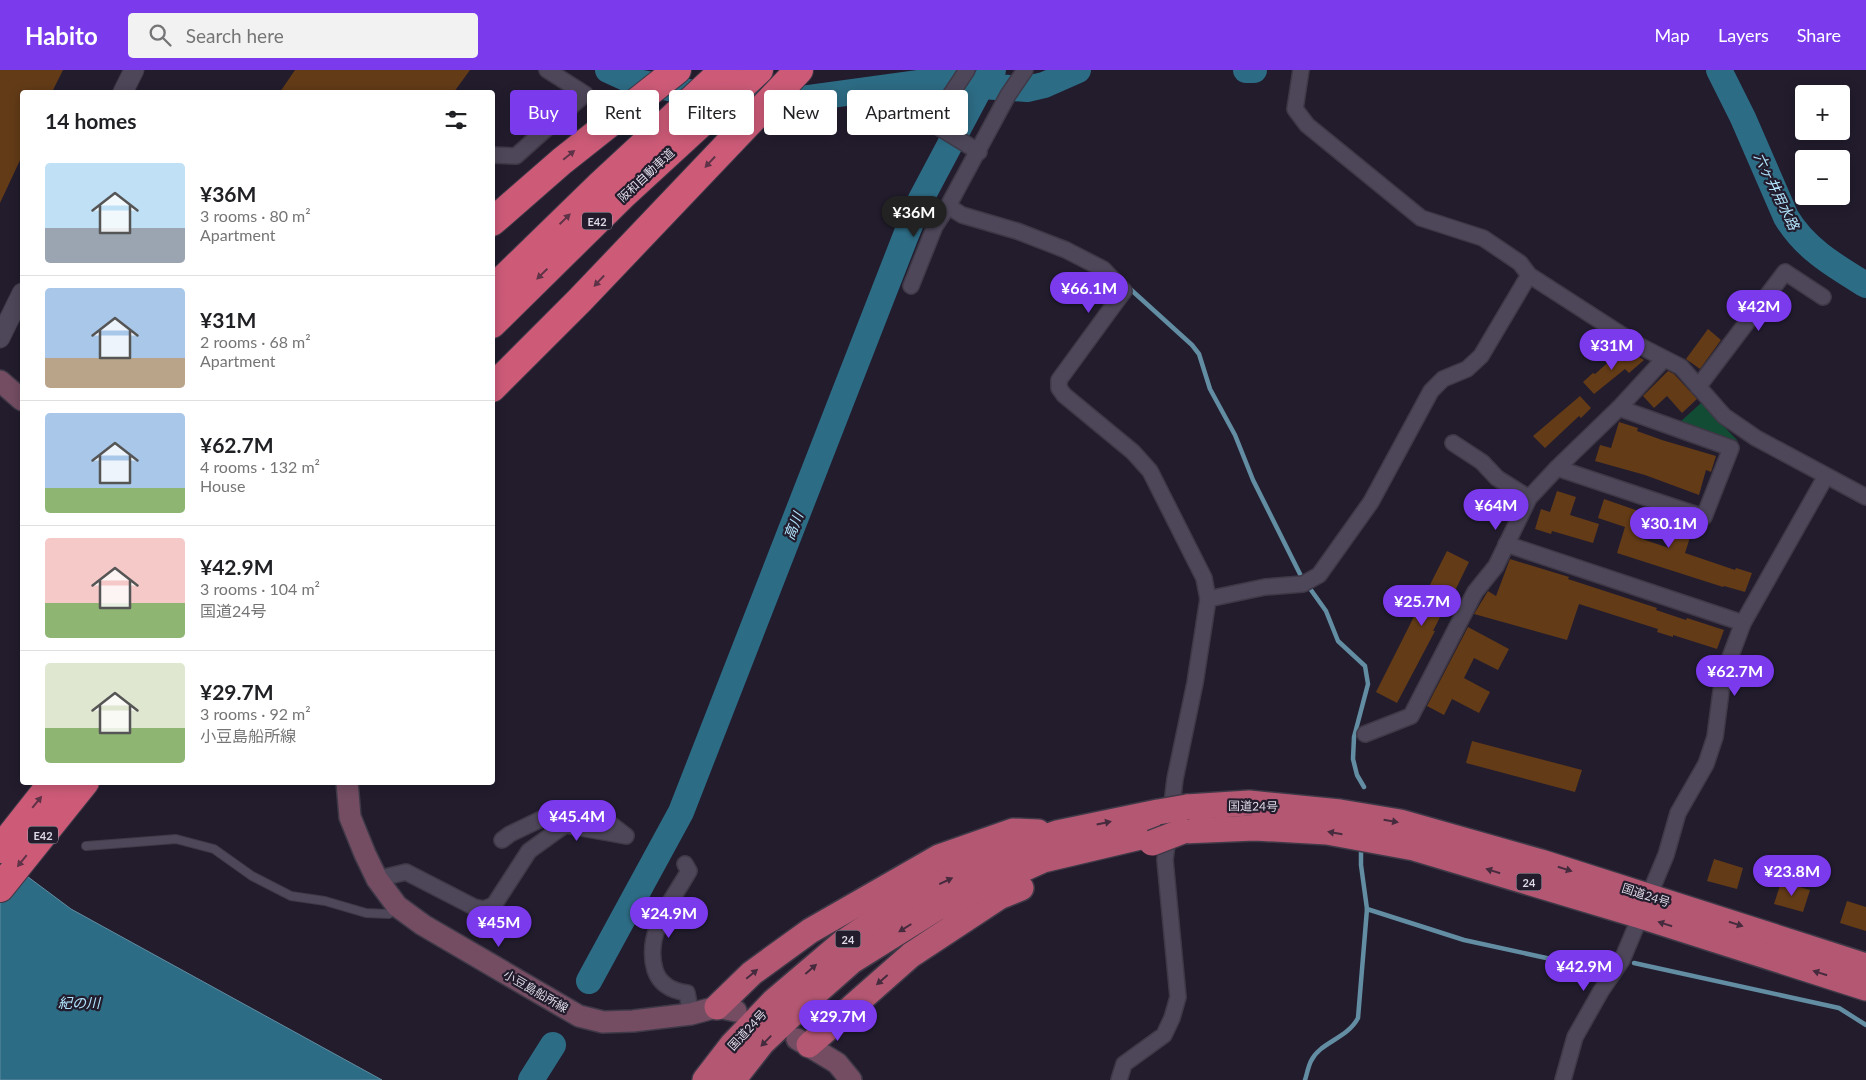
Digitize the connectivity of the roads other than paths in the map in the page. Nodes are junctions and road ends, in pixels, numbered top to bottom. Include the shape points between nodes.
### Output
1 (134, 70) edge
2 (547, 70) edge
3 (677, 70) edge
4 (724, 70) edge
5 (967, 70) edge
6 (1301, 70) edge
7 (755, 73) edge
8 (1022, 74) edge
9 (794, 75) edge
10 (124, 90) edge
11 (974, 149) junction
12 (495, 155) edge
13 (948, 206) junction
14 (495, 219) edge
15 (1530, 275) junction
16 (911, 286) dead end
17 (495, 287) edge
18 (20, 297) edge
19 (1823, 297) dead end
20 (495, 321) edge
21 (0, 338) edge
22 (1664, 358) junction
23 (0, 381) edge
24 (495, 385) edge
25 (1698, 387) junction
26 (20, 398) edge
27 (1619, 408) junction
28 (1453, 443) dead end
29 (1557, 468) junction
30 (1826, 476) junction
31 (1866, 497) edge
32 (1529, 498) junction
33 (1506, 544) junction
34 (1208, 599) junction
35 (1743, 623) junction
36 (1366, 734) dead end
37 (51, 785) edge
38 (83, 785) edge
39 (347, 785) edge
40 (1154, 830) junction
41 (502, 840) dead end
42 (86, 846) dead end
43 (0, 849) edge
44 (1035, 852) junction
45 (685, 864) dead end
46 (377, 879) junction
47 (0, 888) edge
48 (397, 906) junction
49 (1644, 906) junction
50 (1866, 966) edge
51 (1866, 988) edge
52 (726, 1009) joint
53 (691, 1014) junction
54 (803, 1042) joint
55 (705, 1080) edge
56 (733, 1080) edge
57 (851, 1080) edge
58 (1120, 1080) edge
59 (1563, 1080) edge

1 - 10 street
2 - 12 street via 585,94 516,156
14 -> 3 highway via 562,161
17 -> 4 highway, 阪和自動車道 / E42
5 - 11 street via 932,124
6 - 15 street via 1295,109 1307,126 1421,218 1483,238 1520,263
7 -> 20 highway, 阪和自動車道 / E42 via 622,196
8 - 11 street
9 -> 24 highway
11 - 13 street
13 - 16 street via 935,226
13 - 34 street via 962,215 1066,250 1103,269 1124,291 1059,380 1059,388 1133,452 1150,471 1204,578
15 - 22 street via 1636,344
15 - 34 street via 1481,356 1467,369 1442,378 1431,391 1372,502 1319,575 1305,583 1265,586
18 - 21 street
19 - 25 street via 1785,272
22 - 25 street via 1681,367
22 - 27 street
23 - 26 main road
25 - 30 street via 1724,416 1756,438
27 - 29 street
27 - 29 street via 1731,448 1704,517
28 - 32 street via 1482,462 1497,478
29 - 32 street
30 - 31 street
30 - 35 street
32 - 33 street
33 - 35 street
33 - 36 street via 1496,566 1475,592 1411,716
34 - 58 street via 1175,779 1165,860 1178,997 1164,1035 1124,1064
35 - 49 street via 1723,676 1714,737 1706,764 1678,813 1666,855
43 -> 37 highway, E42
38 -> 47 highway, E42
39 - 46 main road, 小豆島船所線 via 350,817
40 - 44 highway, 国道24号 / 24 via 1082,857
44 -> 40 highway, 24 via 1057,833
40 - 49 highway, 国道24号 / 24, bridge via 1185,819 1336,834 1414,848
41 - 46 street via 558,811 613,826 626,836 565,825 529,850 494,905 484,909 406,872
42 - 48 lane via 176,839 214,849 252,876 291,896 325,901 366,913 389,914
52 -> 44 highway, 24 via 752,973 810,931 939,857
44 -> 54 highway, 24 via 999,897 911,955
55 -> 44 highway, 国道24号 / 24 via 732,1045 774,1001 841,944 911,897
44 -> 56 highway, 国道24号 / 24 via 852,961 762,1043
45 - 53 street via 689,871 658,924 652,958 657,976 672,991 687,993
46 - 48 main road, 小豆島船所線
48 - 53 main road, 小豆島船所線 via 579,1016 604,1022
49 -> 50 highway, 国道24号 / 24
51 -> 49 highway, 国道24号 / 24
49 - 59 street via 1622,960 1575,1037
52 - 53 main road, 小豆島船所線
54 - 57 main road via 837,1063

